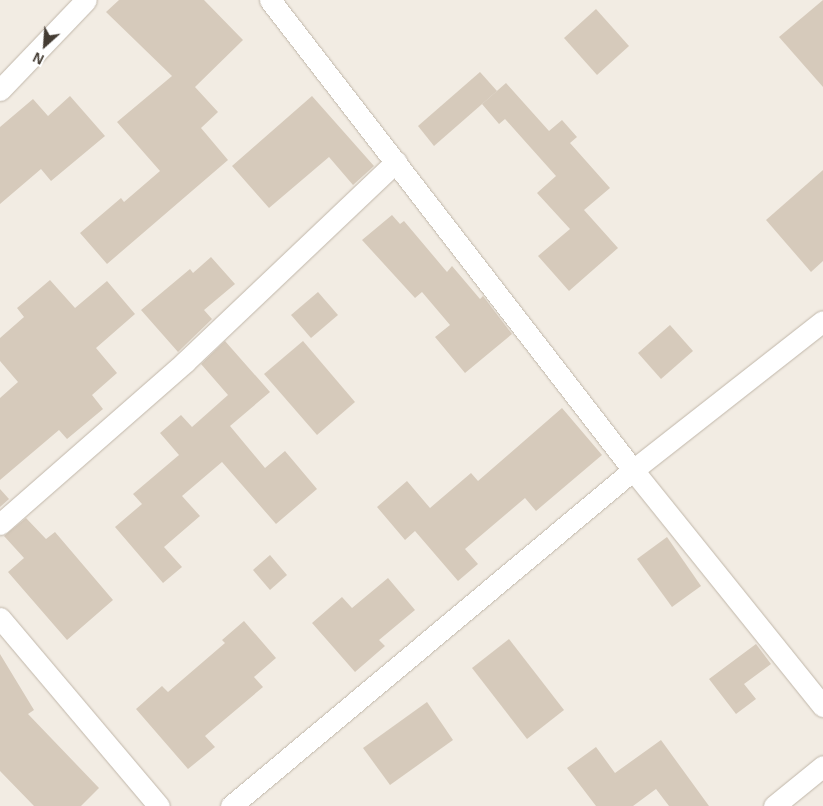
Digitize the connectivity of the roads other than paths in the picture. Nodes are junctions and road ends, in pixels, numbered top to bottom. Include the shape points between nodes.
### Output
1 (86, 0) edge
2 (270, 0) edge
3 (0, 90) edge
4 (396, 162) junction
5 (823, 321) edge
6 (633, 470) junction
7 (0, 524) edge
8 (0, 618) edge
9 (823, 706) edge
10 (823, 766) edge
11 (159, 806) edge
12 (231, 806) edge
13 (774, 806) edge

1 - 3 street
2 - 4 street
4 - 6 street
4 - 7 street via 185,362
5 - 6 street
6 - 9 street
6 - 12 street
8 - 11 street
10 - 13 street

